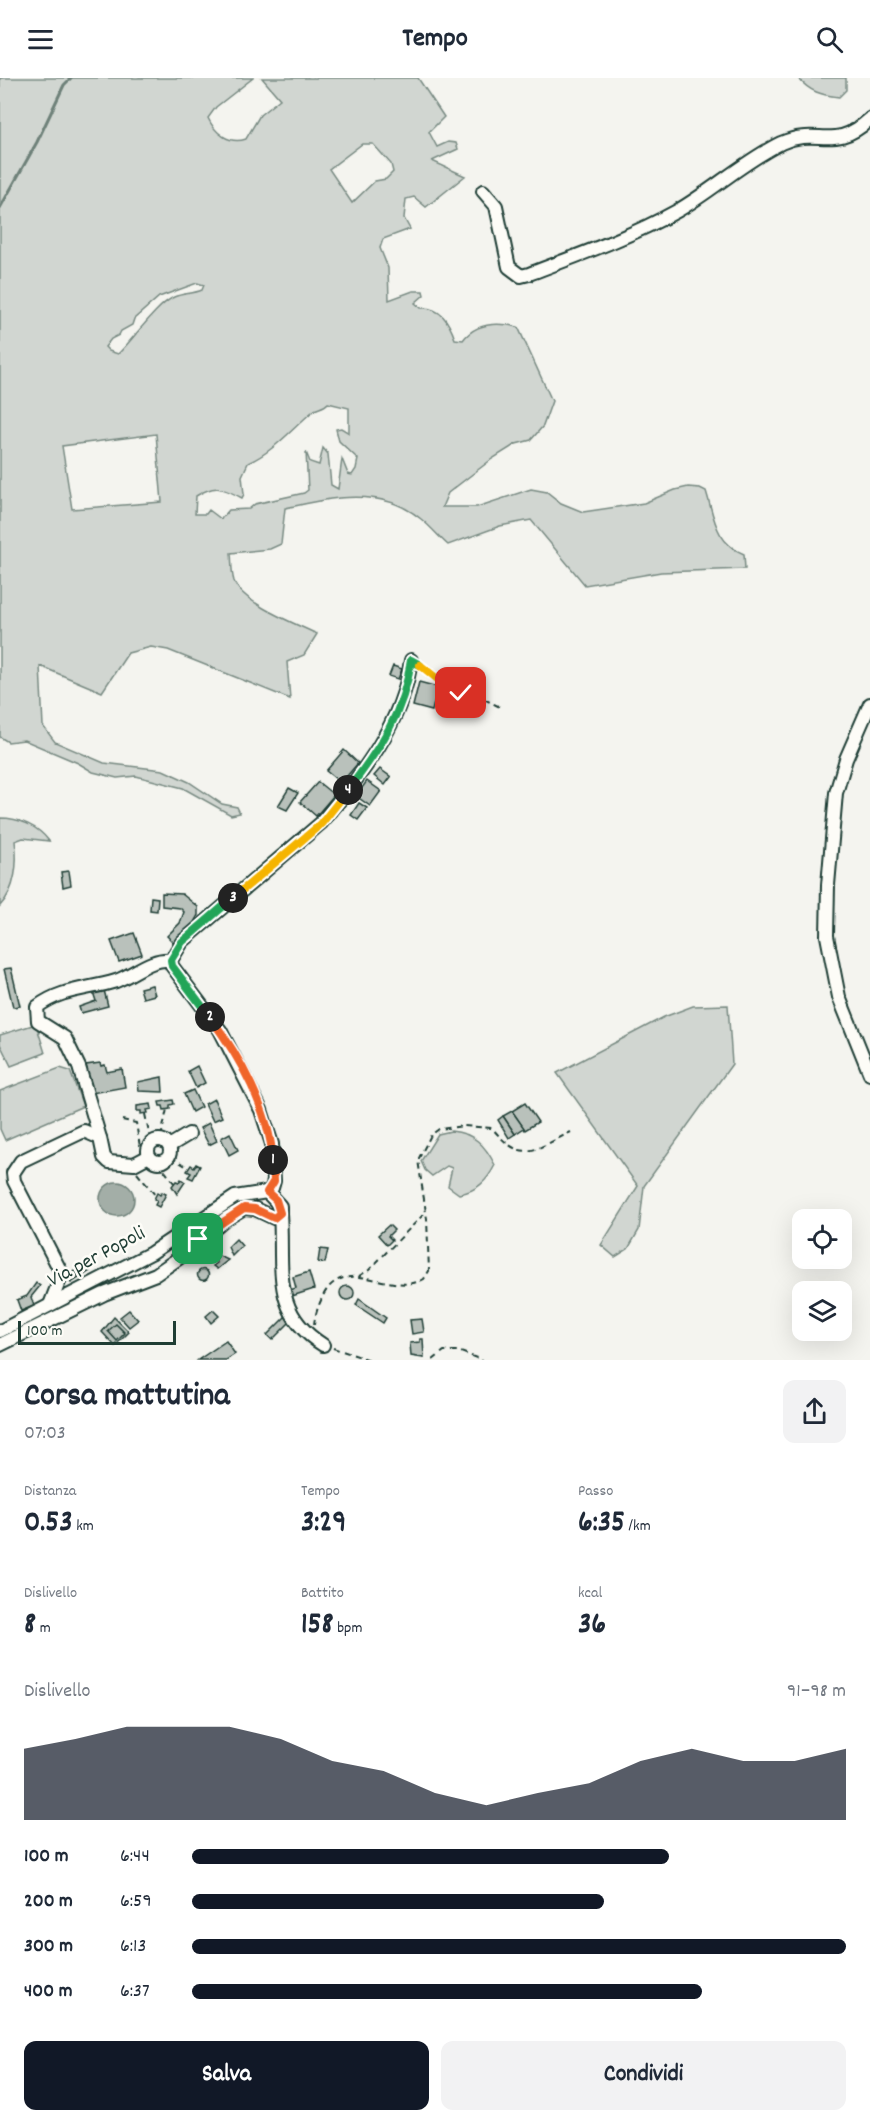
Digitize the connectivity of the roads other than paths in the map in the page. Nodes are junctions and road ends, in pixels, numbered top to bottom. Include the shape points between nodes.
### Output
1 (870, 119) edge
2 (483, 191) dead end
3 (411, 660) road end
4 (870, 704) edge
5 (171, 960) junction
6 (870, 1074) edge
7 (189, 1134) dead end
8 (100, 1138) junction
9 (267, 1192) junction
10 (280, 1213) junction
11 (50, 1305) junction
12 (0, 1331) edge
13 (0, 1345) edge
14 (323, 1345) road end

1 - 2 street via 846,136 808,136 778,144 677,211 610,243 521,276 509,267 496,206
3 - 5 street via 396,717 321,824 182,942
4 - 6 street via 836,793 827,936 839,997
5 - 8 street via 152,961 115,981 78,987 37,1007 38,1021 65,1038 79,1067
5 - 9 street via 220,1030 265,1120 272,1144 274,1181
7 - 8 street via 130,1164 109,1162
8 - 11 street via 87,1130 62,1139 21,1161 13,1173 62,1274
9 - 10 street via 276,1200
9 - 11 street, Via per Popoli via 235,1197 151,1253
10 - 13 street via 274,1218 244,1208 156,1274 104,1294
10 - 14 street via 286,1300 292,1316
11 - 12 street, Via per Popoli

